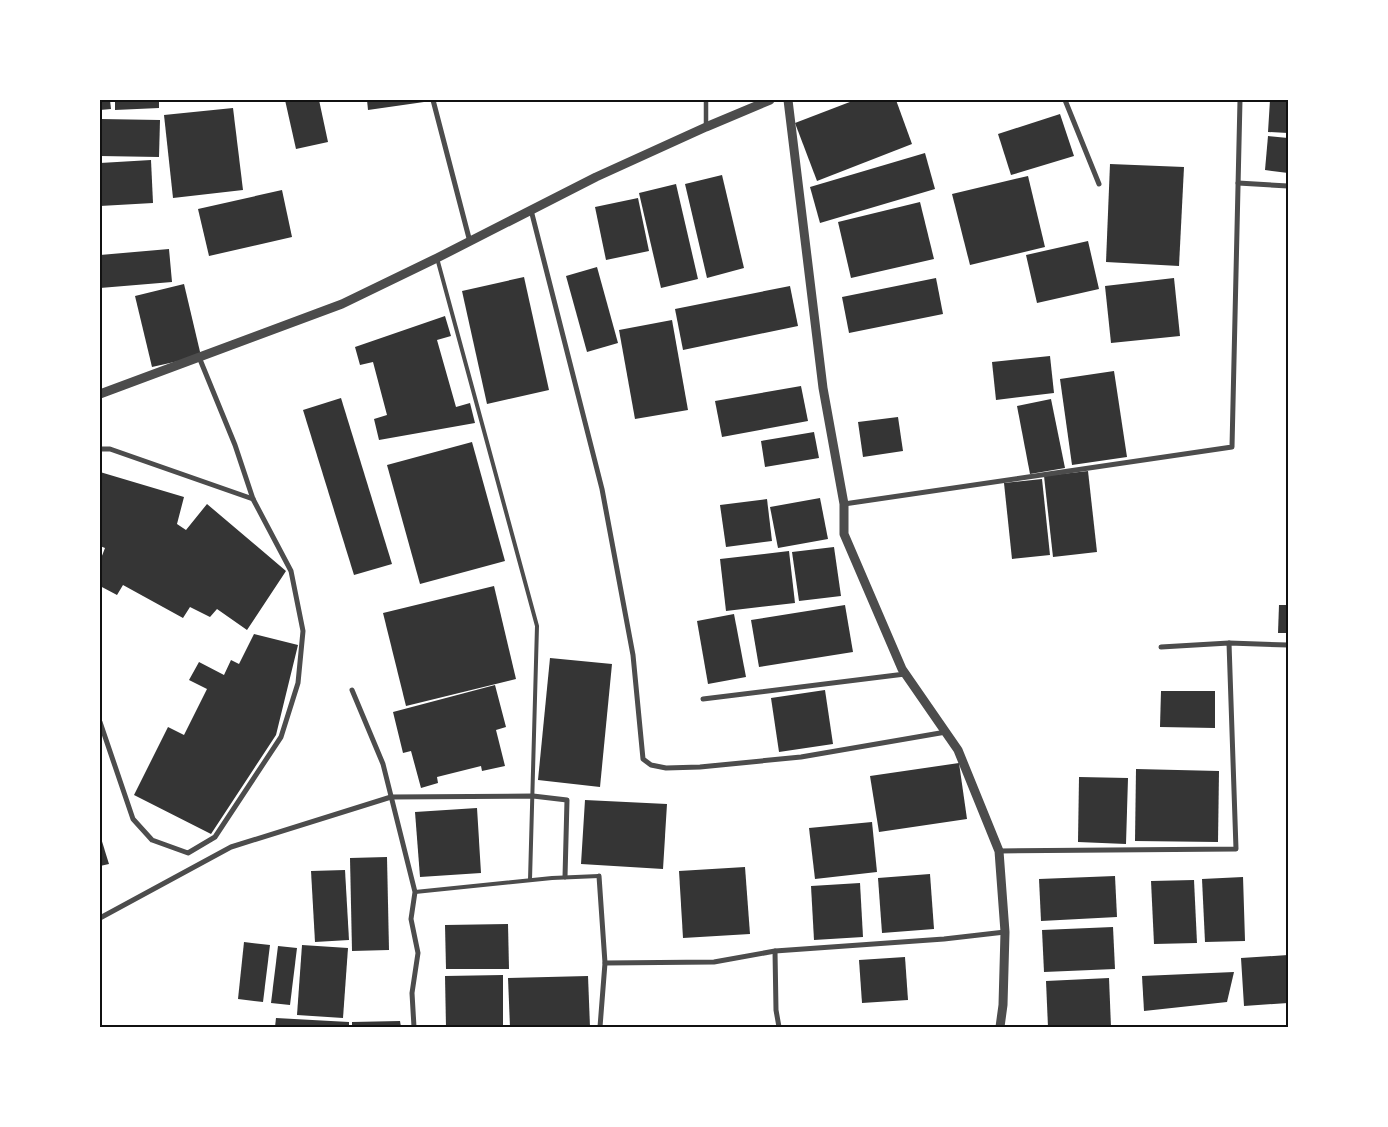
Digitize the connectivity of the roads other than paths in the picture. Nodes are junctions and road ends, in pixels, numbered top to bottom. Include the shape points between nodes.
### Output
1 (432, 100) edge
2 (706, 100) edge
3 (770, 100) edge
4 (788, 100) edge
5 (1064, 100) edge
6 (1240, 100) edge
7 (706, 127) junction
8 (1238, 183) junction
9 (1099, 184) dead end
10 (1288, 186) edge
11 (531, 210) junction
12 (470, 242) junction
13 (437, 258) junction
14 (199, 357) junction
15 (100, 394) edge
16 (100, 449) edge
17 (253, 499) junction
18 (844, 504) junction
19 (1229, 644) junction
20 (1288, 645) edge
21 (1161, 647) dead end
22 (905, 674) junction
23 (352, 690) dead end
24 (703, 699) dead end
25 (100, 722) edge
26 (946, 732) junction
27 (533, 796) junction
28 (391, 797) junction
29 (999, 851) junction
30 (599, 876) joint
31 (565, 877) junction
32 (530, 880) junction
33 (415, 892) junction
34 (100, 918) edge
35 (1005, 932) junction
36 (775, 951) junction
37 (605, 963) junction
38 (414, 1027) edge
39 (600, 1027) edge
40 (779, 1027) edge
41 (1000, 1027) edge

1 - 12 street
2 - 7 street
3 - 7 street
4 - 18 street via 823,388
5 - 9 street
6 - 8 street
7 - 11 street
8 - 10 street
8 - 18 street via 1232,447
11 - 12 street
11 - 26 street via 602,489 633,655 643,759 650,765 666,768 700,767 801,757
12 - 13 street
13 - 14 street via 342,304
13 - 27 lane via 537,626
14 - 15 street
14 - 17 street
16 - 17 street via 110,449
17 - 25 street via 291,571 304,631 298,682 281,737 215,837 188,854 152,840 133,819
18 - 22 street via 844,534
19 - 20 street
19 - 21 street
19 - 29 street via 1236,849
22 - 24 street
22 - 26 street
23 - 28 street via 383,764
26 - 29 street via 958,750
27 - 28 street
27 - 31 street via 567,800
27 - 32 lane
28 - 33 street
28 - 34 street via 231,847
29 - 35 street
30 - 31 lane
30 - 37 street
31 - 32 lane
32 - 33 lane
33 - 38 street via 411,920 418,953 412,993
35 - 36 street
35 - 41 street
36 - 37 street via 714,962
36 - 40 street
37 - 39 street

